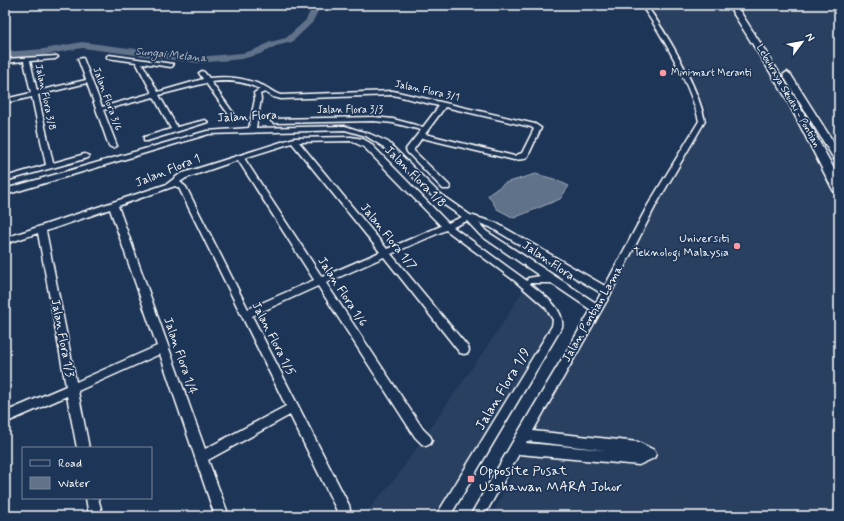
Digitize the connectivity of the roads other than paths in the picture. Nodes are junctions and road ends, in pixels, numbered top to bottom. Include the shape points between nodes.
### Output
1 (642, 5) edge
2 (732, 5) edge
3 (741, 5) edge
4 (754, 24) dead end
5 (763, 36) dead end
6 (110, 56) dead end
7 (55, 57) dead end
8 (27, 59) junction
9 (81, 59) dead end
10 (5, 61) edge
11 (138, 61) junction
12 (171, 65) dead end
13 (202, 73) dead end
14 (208, 80) junction
15 (89, 81) junction
16 (265, 89) junction
17 (34, 94) junction
18 (156, 94) junction
19 (5, 101) edge
20 (444, 104) junction
21 (100, 109) junction
22 (231, 114) dead end
23 (274, 121) dead end
24 (206, 122) dead end
25 (536, 126) joint
26 (175, 130) junction
27 (252, 130) junction
28 (422, 132) junction
29 (147, 139) dead end
30 (294, 140) junction
31 (367, 145) joint
32 (113, 146) dead end
33 (84, 156) dead end
34 (239, 157) junction
35 (839, 159) edge
36 (50, 166) junction
37 (5, 179) edge
38 (175, 182) junction
39 (446, 187) dead end
40 (839, 190) edge
41 (5, 192) edge
42 (113, 205) junction
43 (468, 216) junction
44 (446, 226) junction
45 (41, 229) junction
46 (5, 241) edge
47 (385, 253) junction
48 (532, 267) junction
49 (320, 282) junction
50 (555, 282) junction
51 (529, 283) junction
52 (607, 292) junction
53 (597, 309) junction
54 (246, 314) junction
55 (163, 348) junction
56 (464, 350) dead end
57 (72, 389) junction
58 (293, 408) junction
59 (5, 418) edge
60 (523, 435) junction
61 (426, 440) dead end
62 (83, 447) edge
63 (516, 448) junction
64 (202, 457) junction
65 (92, 499) edge
66 (344, 510) dead end
67 (96, 516) edge
68 (222, 516) edge
69 (442, 516) edge
70 (477, 516) edge

1 - 52 street, Jalan Pontian Lama via 655,21 691,90 702,115 702,121 652,205
2 - 40 highway, Lebuhraya Skudai - Pontian via 786,91
3 - 4 highway
5 - 35 highway, Lebuhraya Skudai - Pontian
6 - 11 street
7 - 8 street, Jalan Flora 3/8
8 - 10 street
8 - 17 street, Jalan Flora 3/8
9 - 15 street, Jalan Flora 3/6
11 - 12 street
11 - 18 street
13 - 14 street
14 - 16 street, Jalan Flora 3/1 via 233,78
14 - 18 street, Jalan Flora 3/1
14 - 22 street
15 - 17 street
15 - 21 street, Jalan Flora 3/6
16 - 20 street, Jalan Flora 3/1 via 281,97 384,92
16 - 27 street via 257,93
17 - 19 street
17 - 36 street, Jalan Flora 3/8
18 - 21 street, Jalan Flora 3/1
18 - 26 street
20 - 25 street, Jalan Flora 3/1
20 - 28 street
21 - 32 street, Jalan Flora 3/6
23 - 28 street, Jalan Flora 3/3 via 374,119 393,121
24 - 26 street
25 - 28 street, Jalan Flora 3/3 via 538,128 525,154 514,158
26 - 29 street
27 - 41 street, Jalan Flora via 195,135
27 - 43 street, Jalan Flora via 326,127 345,128 368,135 385,144 437,196
28 - 39 street via 412,145 411,152
30 - 31 street, Jalan Flora 1 via 351,140
30 - 34 street, Jalan Flora 1
30 - 47 street, Jalan Flora 1/7
31 - 44 street, Jalan Flora 1/8
33 - 36 street
34 - 38 street, Jalan Flora 1 via 183,176
34 - 49 street, Jalan Flora 1/6
36 - 37 street
38 - 42 street, Jalan Flora 1 via 170,186
38 - 54 street, Jalan Flora 1/5 via 182,187
42 - 45 street, Jalan Flora 1
42 - 55 street, Jalan Flora 1/4
43 - 44 street
43 - 48 street, Jalan Flora via 483,233
43 - 52 street, Jalan Flora via 493,225
44 - 47 street
44 - 51 street, Jalan Flora 1/8
45 - 46 street, Jalan Flora 1
45 - 57 street, Jalan Flora 1/3
47 - 49 street
47 - 56 street, Jalan Flora 1/7
48 - 50 street, Jalan Flora
48 - 51 street
49 - 54 street
49 - 61 street, Jalan Flora 1/6
50 - 51 street via 540,279
50 - 53 street, Jalan Flora
51 - 69 street, Jalan Flora 1/9 via 549,305 558,320 557,327
52 - 53 street, Jalan Pontian Lama
53 - 60 street, Jalan Pontian Lama
54 - 58 street, Jalan Flora 1/5
55 - 57 street
55 - 64 street, Jalan Flora 1/4
57 - 59 street
57 - 62 street, Jalan Flora 1/3
58 - 64 street
58 - 66 street, Jalan Flora 1/5
60 - 63 street, Jalan Pontian Lama
60 - 63 street via 638,448 650,454 639,458
63 - 70 street, Jalan Pontian Lama
64 - 68 street, Jalan Flora 1/4
65 - 67 street

